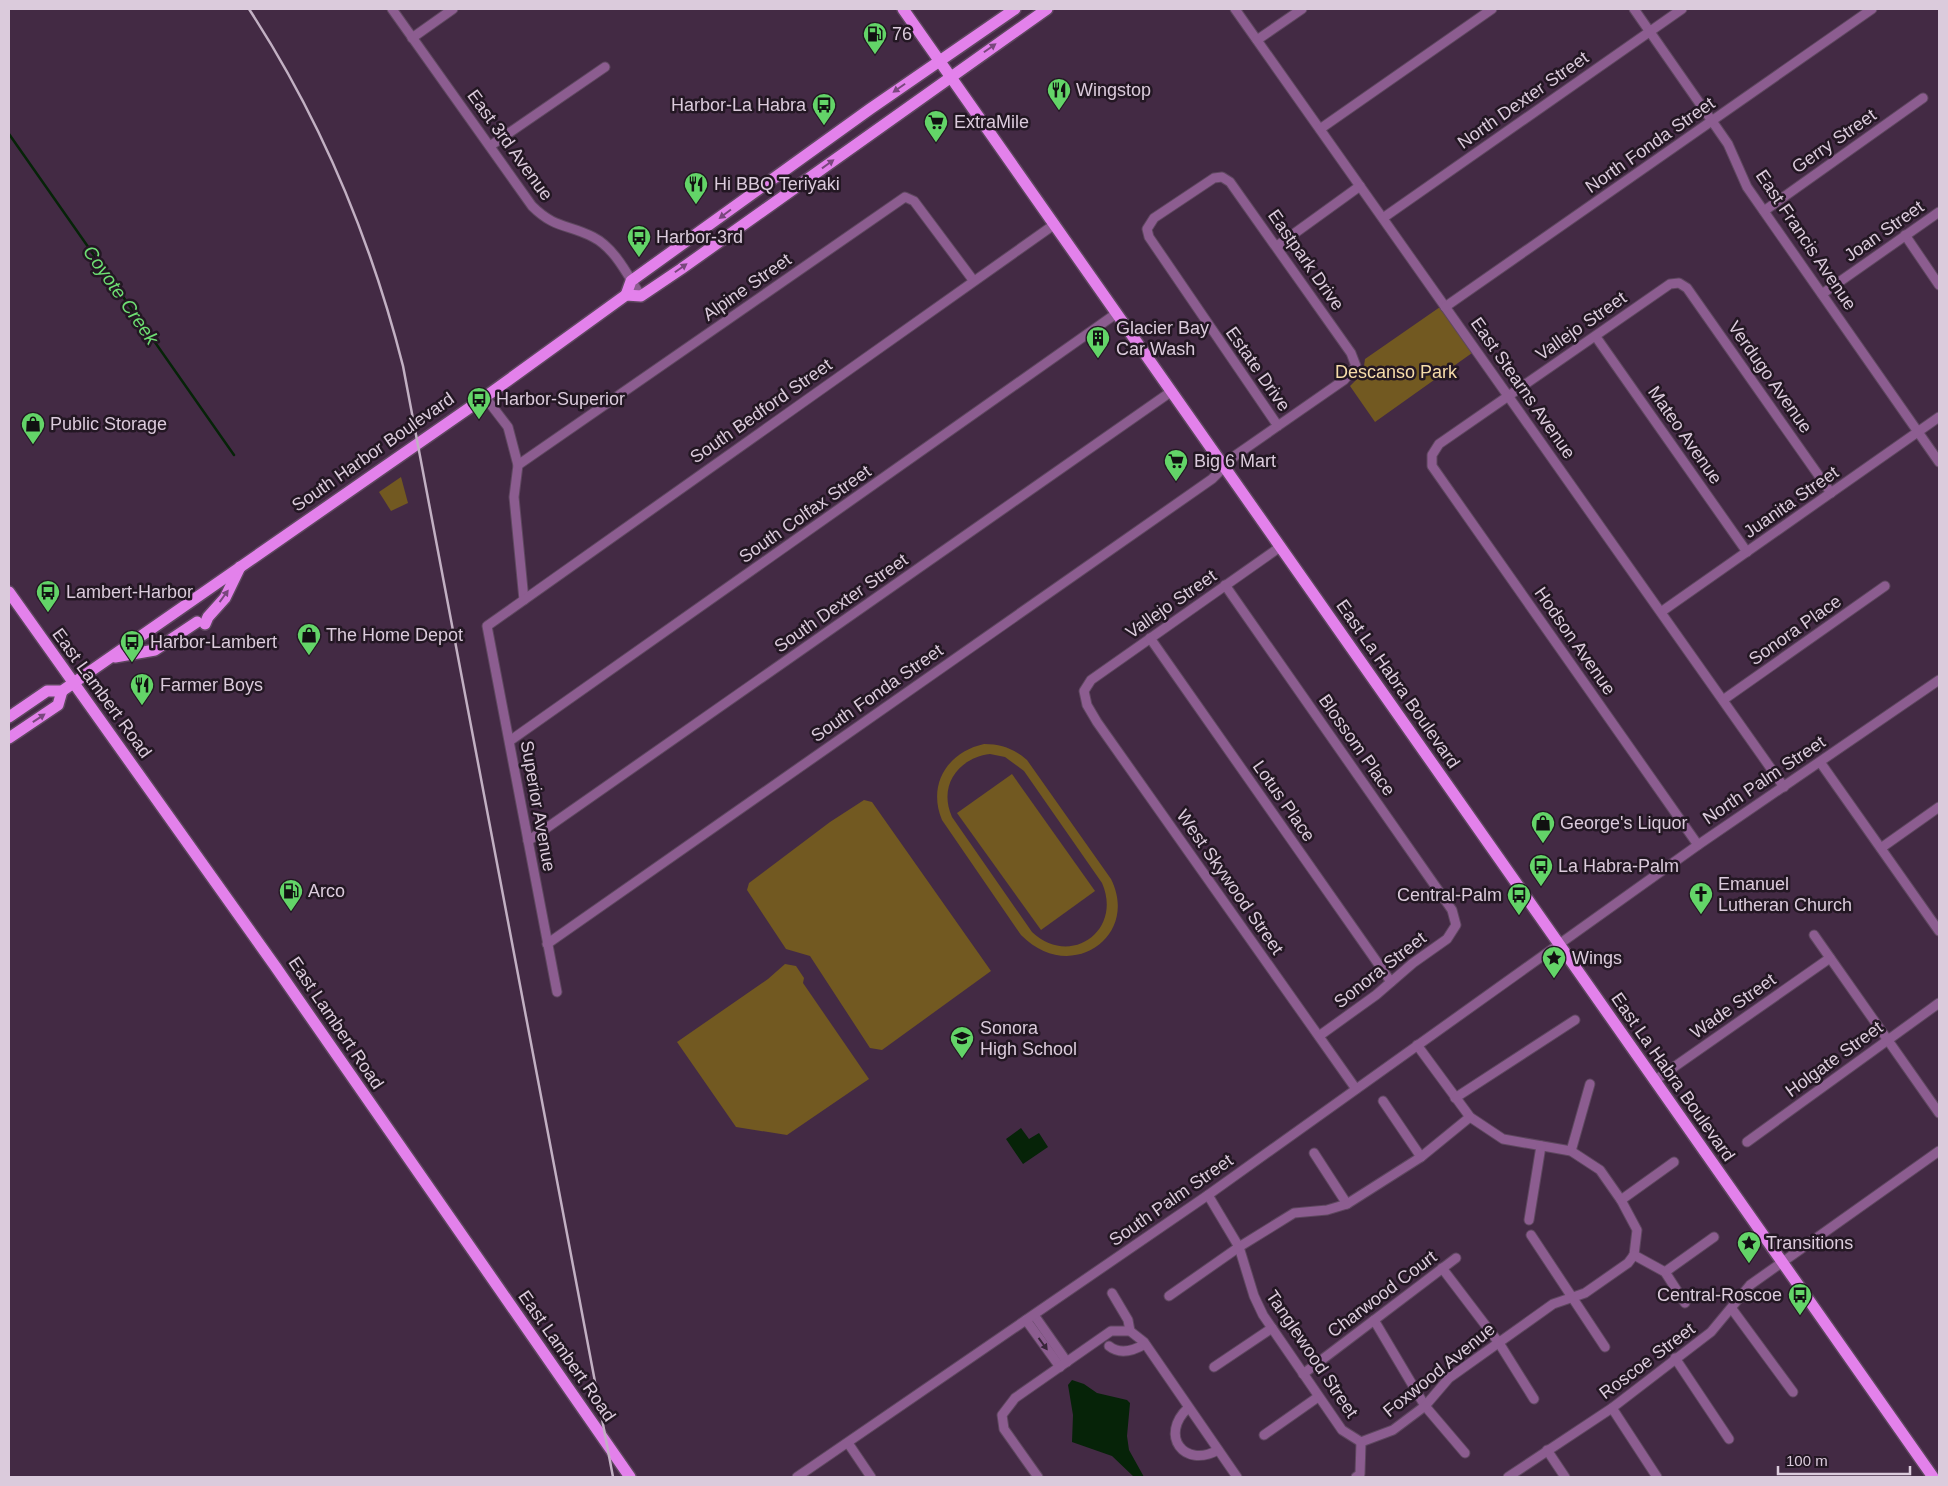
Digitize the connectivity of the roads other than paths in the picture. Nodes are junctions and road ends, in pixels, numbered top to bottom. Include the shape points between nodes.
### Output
1 (392, 9) edge
2 (453, 9) edge
3 (903, 9) edge
4 (1016, 9) edge
5 (1047, 9) edge
6 (1235, 9) edge
7 (1302, 9) edge
8 (1492, 9) edge
9 (1634, 9) edge
10 (1682, 9) edge
11 (1872, 9) edge
12 (1650, 32) junction
13 (412, 38) junction
14 (1257, 40) junction
15 (939, 61) junction
16 (605, 66) dead end
17 (950, 76) junction
18 (1923, 98) dead end
19 (1712, 121) junction
20 (1320, 129) junction
21 (490, 146) junction
22 (1222, 177) joint
23 (1360, 186) junction
24 (1764, 211) junction
25 (1939, 212) edge
26 (1383, 218) junction
27 (1055, 224) junction
28 (1905, 235) junction
29 (1277, 246) junction
30 (973, 280) junction
31 (632, 281) junction
32 (1679, 283) joint
33 (1939, 285) edge
34 (1822, 294) junction
35 (626, 295) junction
36 (641, 296) junction
37 (1445, 307) junction
38 (1117, 313) junction
39 (1596, 337) junction
40 (1172, 391) junction
41 (1510, 395) junction
42 (485, 396) junction
43 (1939, 418) edge
44 (1278, 426) junction
45 (1919, 432) junction
46 (1432, 455) joint
47 (1939, 462) edge
48 (518, 465) junction
49 (1224, 467) junction
50 (1831, 493) junction
51 (1280, 546) junction
52 (1747, 552) junction
53 (241, 566) junction
54 (1225, 586) junction
55 (1885, 586) dead end
56 (9, 592) edge
57 (524, 600) junction
58 (1661, 612) junction
59 (487, 626) joint
60 (1150, 638) junction
61 (110, 658) junction
62 (1939, 680) edge
63 (73, 683) junction
64 (62, 691) junction
65 (1084, 691) joint
66 (1723, 700) junction
67 (9, 717) edge
68 (9, 738) edge
69 (510, 740) junction
70 (1820, 762) junction
71 (1784, 786) junction
72 (1939, 807) edge
73 (528, 841) junction
74 (1698, 844) junction
75 (1881, 848) junction
76 (1456, 925) joint
77 (1939, 930) edge
78 (1814, 935) dead end
79 (547, 944) junction
80 (1559, 944) junction
81 (1830, 958) junction
82 (1391, 982) junction
83 (557, 992) dead end
84 (1939, 1003) edge
85 (1574, 1020) dead end
86 (1319, 1036) junction
87 (1888, 1040) junction
88 (1417, 1046) junction
89 (1654, 1081) junction
90 (1590, 1084) dead end
91 (1356, 1089) junction
92 (1455, 1098) junction
93 (1383, 1101) dead end
94 (1939, 1113) edge
95 (1470, 1117) junction
96 (1747, 1142) dead end
97 (1541, 1146) junction
98 (1571, 1151) junction
99 (1939, 1151) edge
100 (1314, 1152) dead end
101 (1421, 1157) junction
102 (1674, 1162) dead end
103 (1208, 1195) junction
104 (1622, 1200) junction
105 (1347, 1204) junction
106 (1529, 1220) dead end
107 (1531, 1235) dead end
108 (1714, 1237) dead end
109 (1239, 1247) junction
110 (1634, 1254) junction
111 (1456, 1258) dead end
112 (1781, 1262) junction
113 (1442, 1268) junction
114 (1665, 1272) junction
115 (1112, 1294) dead end
116 (1169, 1296) dead end
117 (1573, 1297) junction
118 (1685, 1303) dead end
119 (1732, 1309) junction
120 (1030, 1318) junction
121 (1374, 1320) junction
122 (1272, 1328) junction
123 (1130, 1331) junction
124 (1499, 1343) junction
125 (1145, 1344) junction
126 (1109, 1346) dead end
127 (1606, 1347) dead end
128 (1675, 1358) junction
129 (1063, 1364) junction
130 (1214, 1367) dead end
131 (1303, 1374) junction
132 (1793, 1392) dead end
133 (1318, 1397) junction
134 (1534, 1399) dead end
135 (1186, 1405) junction
136 (1425, 1406) junction
137 (1612, 1408) junction
138 (1264, 1435) dead end
139 (1728, 1439) dead end
140 (848, 1442) junction
141 (1361, 1442) junction
142 (1218, 1450) junction
143 (1547, 1450) junction
144 (1465, 1453) dead end
145 (1360, 1476) edge
146 (630, 1477) edge
147 (797, 1477) edge
148 (871, 1477) edge
149 (1038, 1477) edge
150 (1237, 1477) edge
151 (1508, 1477) edge
152 (1564, 1477) edge
153 (1657, 1477) edge
154 (1933, 1477) edge

1 - 13 street, East 3rd Avenue
2 - 13 street
3 - 15 main road, East La Habra Boulevard
4 - 15 main road
17 -> 5 main road
6 - 14 street, East Stearns Avenue
7 - 14 street
8 - 20 street
9 - 12 street, East Francis Avenue
10 - 12 street, North Dexter Street
11 - 19 street, North Fonda Street
12 - 19 street, East Francis Avenue
12 - 26 street, North Dexter Street
13 - 21 street, East 3rd Avenue
14 - 20 street, East Stearns Avenue
15 - 17 main road, East La Habra Boulevard
15 -> 31 main road
16 - 21 street
17 - 27 main road, East La Habra Boulevard
36 -> 17 main road
18 - 24 street, Gerry Street
19 - 24 street, East Francis Avenue via 1728,144 1747,187
19 - 37 street, North Fonda Street
20 - 23 street, East Stearns Avenue
21 - 31 street, East 3rd Avenue via 542,216 592,236 606,246
22 - 29 street, Eastpark Drive via 1230,182
22 - 44 street, Estate Drive via 1205,182 1154,218 1147,229 1153,246
23 - 26 street, East Stearns Avenue
23 - 29 street
24 - 34 street, East Francis Avenue
25 - 28 street, Joan Street
26 - 37 street, East Stearns Avenue
27 - 30 street, South Bedford Street
27 - 38 main road, East La Habra Boulevard
28 - 33 street
28 - 34 street, Joan Street
29 - 44 street, Eastpark Drive via 1351,353 1356,366 1344,380
30 - 48 street, Alpine Street via 914,200 905,197
30 - 57 street, South Bedford Street
31 - 35 main road
31 - 36 street, East 3rd Avenue
32 - 39 street, Vallejo Street via 1670,284
32 - 50 street, Verdugo Avenue via 1688,288
34 - 45 street, East Francis Avenue
35 - 36 main road
35 - 42 main road, South Harbor Boulevard
37 - 41 street, East Stearns Avenue
38 - 40 main road, East La Habra Boulevard
38 - 69 street, South Colfax Street
39 - 41 street, Vallejo Street
39 - 52 street, Mateo Avenue
40 - 49 main road, East La Habra Boulevard
40 - 73 street, South Dexter Street
41 - 46 street, Vallejo Street via 1439,444
41 - 58 street, East Stearns Avenue
42 - 48 street via 508,427
42 - 53 main road, South Harbor Boulevard
43 - 45 street, Juanita Street
44 - 49 street via 1236,454
45 - 47 street, East Francis Avenue
45 - 50 street, Juanita Street
46 - 74 street, Hodson Avenue via 1432,466
48 - 57 street via 514,497
49 - 51 main road, East La Habra Boulevard
49 - 79 street, South Fonda Street via 1212,479
50 - 52 street, Juanita Street
51 - 54 street, Vallejo Street
51 - 80 main road, East La Habra Boulevard
52 - 58 street, Juanita Street
53 - 61 main road, South Harbor Boulevard
61 -> 53 main road via 154,650 201,623 225,598
54 - 60 street, Vallejo Street
54 - 76 street, Blossom Place via 1452,910
55 - 66 street, Sonora Place
56 - 63 main road, East Lambert Road
57 - 59 street, South Bedford Street
58 - 66 street, East Stearns Avenue
59 - 69 street, Superior Avenue
60 - 65 street, Vallejo Street via 1091,680
60 - 82 street, Lotus Place
61 - 63 main road, South Harbor Boulevard
62 - 70 street, North Palm Street
63 - 64 main road, South Harbor Boulevard
63 - 146 main road, East Lambert Road via 275,966
64 - 67 main road, South Harbor Boulevard via 48,691
68 -> 64 main road, South Harbor Boulevard via 58,705
65 - 86 street, West Skywood Street via 1087,705 1097,722
66 - 71 street, East Stearns Avenue
69 - 73 street, Superior Avenue
70 - 71 street, North Palm Street
70 - 75 street
71 - 74 street, North Palm Street
72 - 75 street
73 - 79 street, Superior Avenue
74 - 80 street, North Palm Street
75 - 77 street
76 - 82 street, Sonora Street via 1447,939
78 - 81 street
79 - 83 street, Superior Avenue
80 - 88 street, South Palm Street
80 - 89 main road, East La Habra Boulevard
81 - 87 street
81 - 89 street, Wade Street
82 - 86 street, Sonora Street
84 - 87 street, Holgate Street
85 - 92 street
86 - 91 street, West Skywood Street
87 - 94 street
87 - 96 street, Holgate Street
88 - 91 street, South Palm Street
88 - 92 street
89 - 112 main road, East La Habra Boulevard
90 - 98 street
91 - 103 street, South Palm Street
92 - 95 street
93 - 101 street
95 - 97 street via 1503,1139
95 - 101 street
97 - 98 street
97 - 106 street
98 - 104 street via 1600,1170
99 - 112 street, Roscoe Street
100 - 105 street
101 - 105 street
102 - 104 street
103 - 109 street, Tanglewood Street
103 - 120 street, South Palm Street
104 - 110 street via 1637,1230
105 - 109 street via 1327,1210 1294,1213
107 - 117 street
108 - 114 street
109 - 116 street
109 - 122 street, Tanglewood Street via 1254,1296
110 - 114 street
110 - 117 street, Foxwood Avenue via 1628,1263 1585,1293
111 - 113 street, Charwood Court
112 - 119 street, Roscoe Street via 1750,1285
112 - 154 main road, East La Habra Boulevard
113 - 121 street, Charwood Court
113 - 124 street
114 - 118 street
115 - 123 street via 1128,1320
117 - 124 street, Foxwood Avenue via 1553,1304
117 - 127 street
119 - 128 street, Roscoe Street via 1711,1332
119 - 132 street
120 - 129 street
120 - 140 street, South Palm Street
121 - 131 street, Charwood Court
121 - 136 street
122 - 130 street
122 - 131 street, Tanglewood Street
123 - 125 street
123 - 129 street via 1111,1331
124 - 134 street
124 - 136 street, Foxwood Avenue via 1449,1378
125 - 126 street via 1130,1351
125 - 135 street
128 - 137 street, Roscoe Street
128 - 139 street
129 - 149 street via 1015,1398 1002,1416 1004,1429
131 - 133 street, Tanglewood Street
133 - 138 street
133 - 141 street, Tanglewood Street via 1342,1430
135 - 142 street
135 - 142 street via 1174,1433 1178,1445 1195,1456
136 - 141 street, Foxwood Avenue via 1393,1430
136 - 144 street
137 - 143 street, Roscoe Street
137 - 153 street
140 - 147 street, South Palm Street
140 - 148 street
141 - 145 street
142 - 150 street
143 - 151 street, Roscoe Street
143 - 152 street

